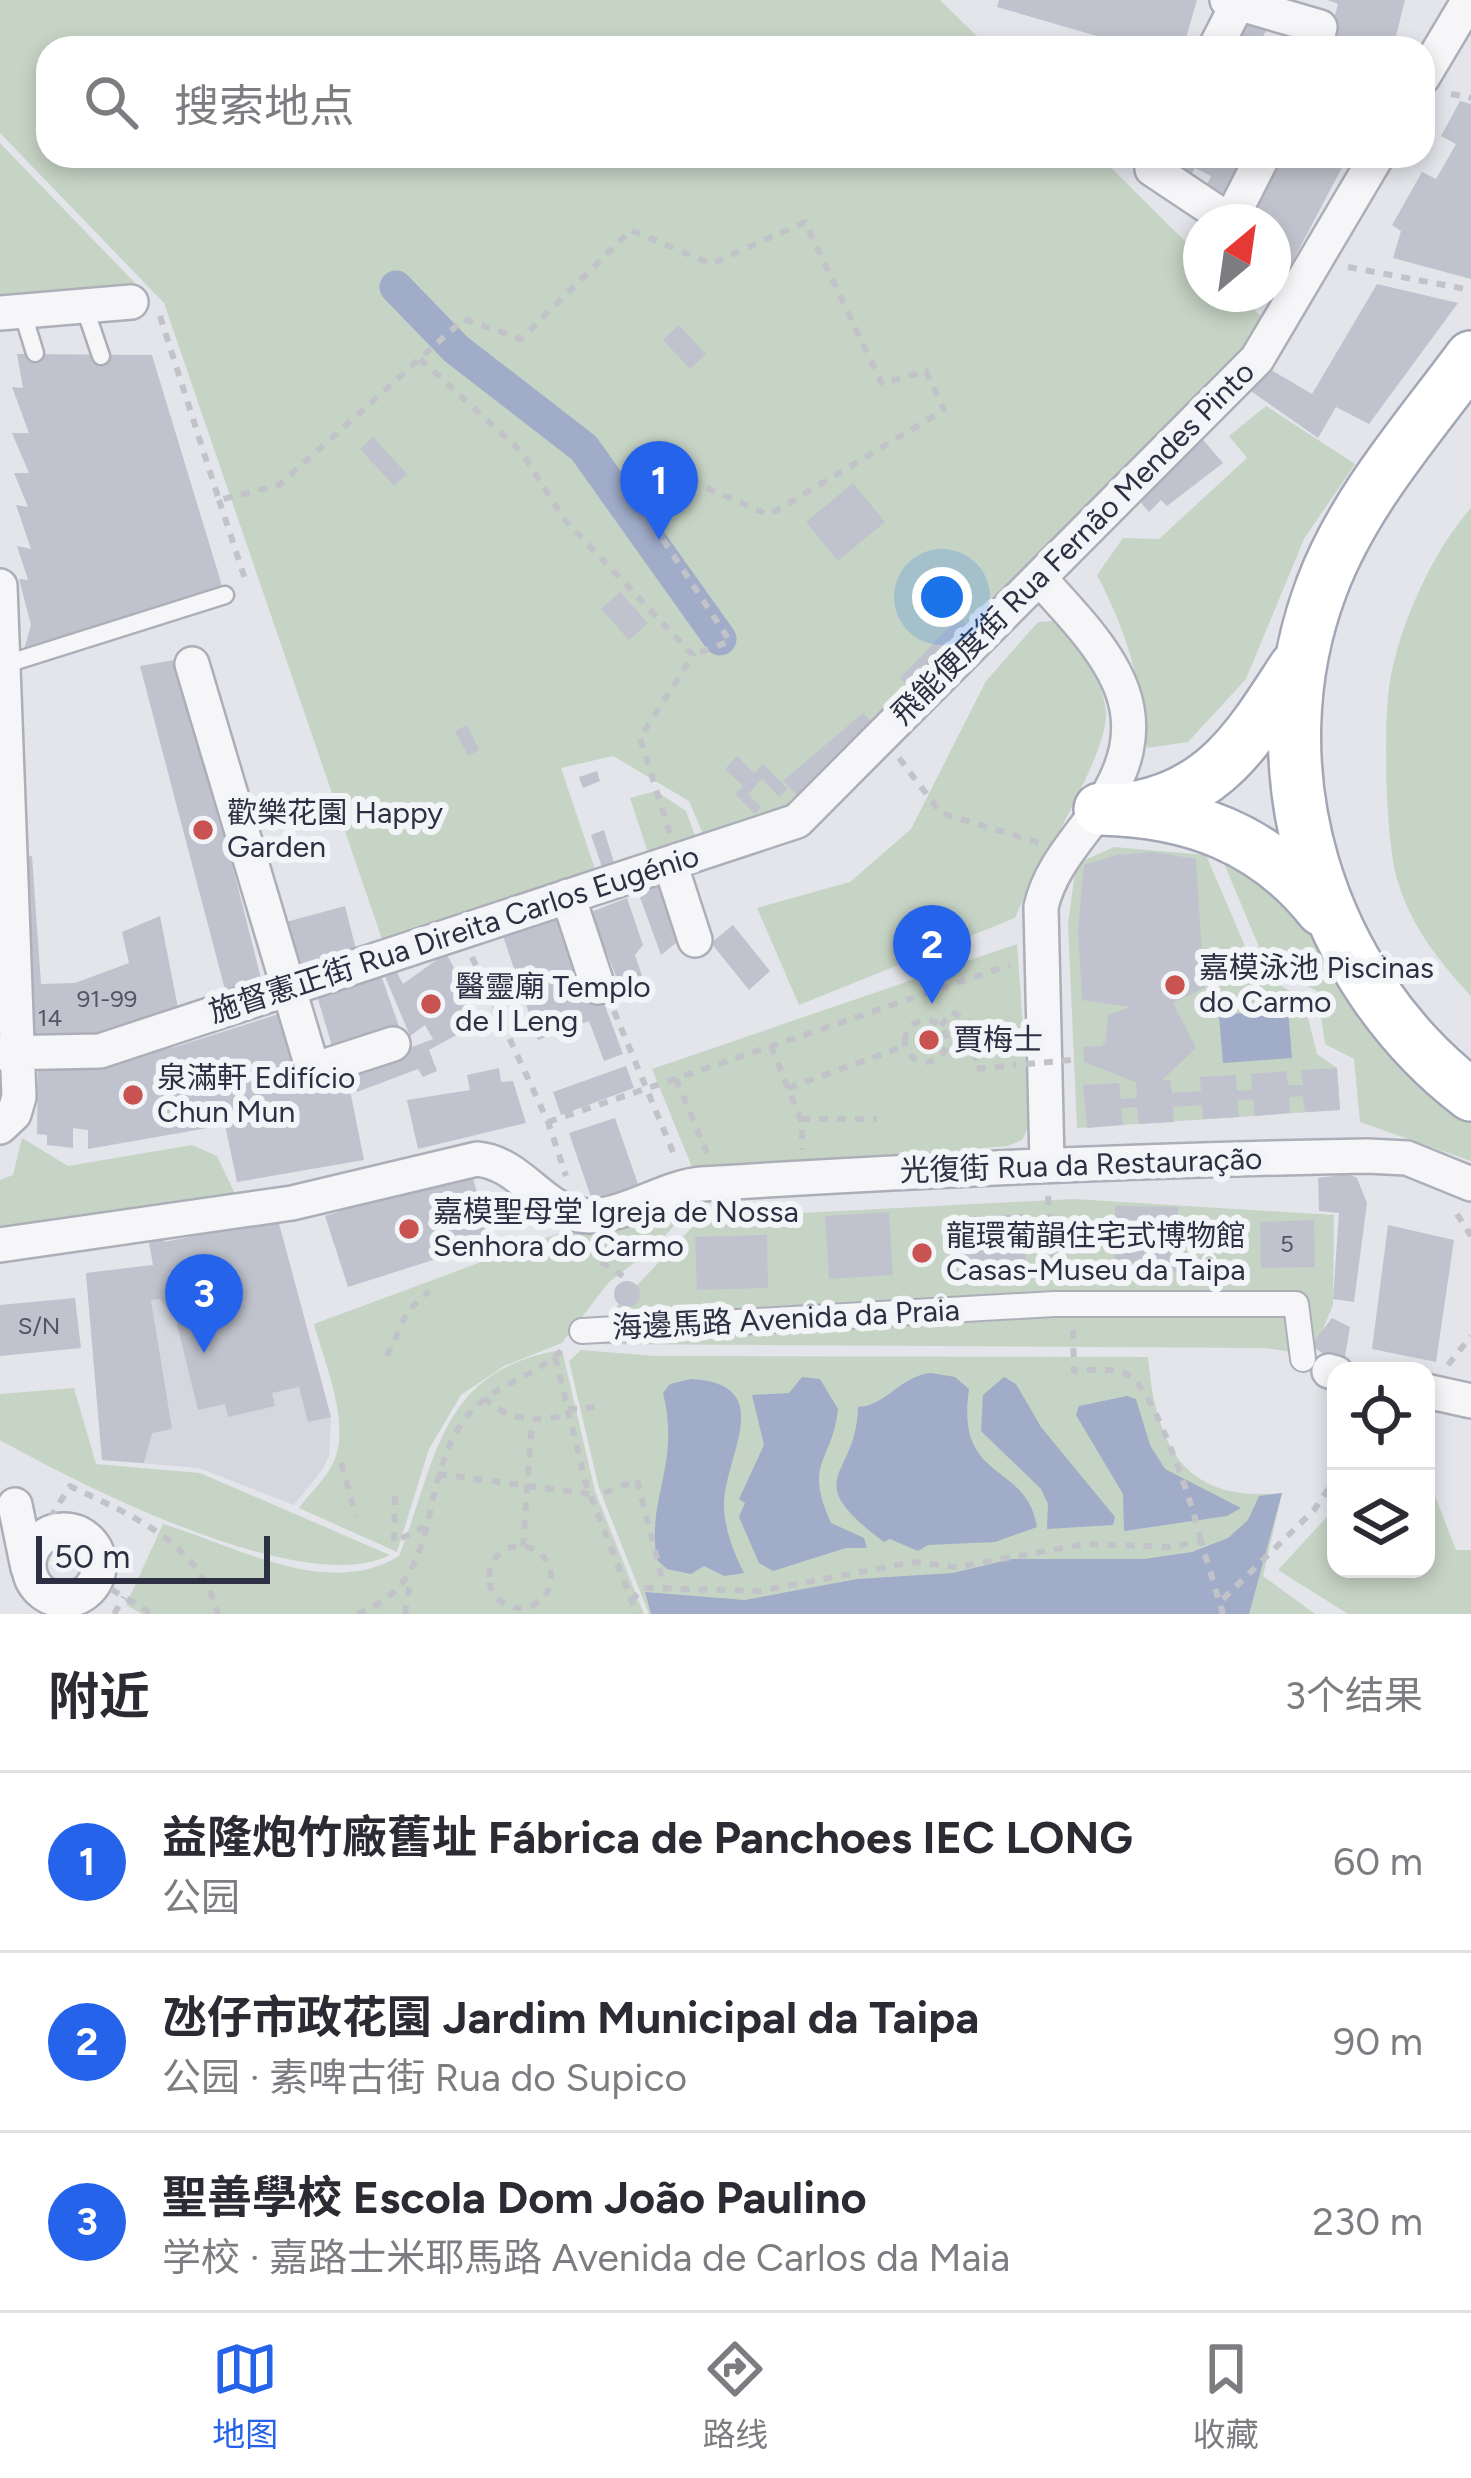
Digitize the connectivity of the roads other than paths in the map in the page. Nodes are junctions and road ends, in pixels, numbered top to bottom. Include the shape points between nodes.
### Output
1 (1469, 0) edge
2 (1232, 2) edge
3 (1219, 36) edge
4 (1318, 36) edge
5 (1435, 57) edge
6 (1153, 168) edge
7 (1258, 168) edge
8 (1370, 168) edge
9 (131, 302) road end
10 (84, 306) junction
11 (11, 312) edge
12 (35, 353) dead end
13 (101, 356) dead end
14 (1471, 357) edge
15 (1471, 379) edge
16 (1418, 429) junction
17 (1039, 578) junction
18 (0, 586) edge
19 (226, 595) road end
20 (1303, 654) junction
21 (192, 664) dead end
22 (3, 665) junction
23 (879, 739) joint
24 (674, 861) junction
25 (568, 896) junction
26 (695, 940) dead end
27 (1345, 946) junction
28 (289, 988) junction
29 (606, 998) road end
30 (394, 1044) dead end
31 (9, 1053) edge
32 (1471, 1095) edge
33 (0, 1127) edge
34 (1047, 1162) junction
35 (1471, 1184) edge
36 (0, 1245) edge
37 (582, 1331) dead end
38 (1322, 1368) edge
39 (1435, 1393) edge
40 (1471, 1401) edge
41 (7, 1501) edge
42 (61, 1526) junction
43 (28, 1570) junction
44 (110, 1588) junction
45 (37, 1614) edge
46 (74, 1614) edge

1 - 5 street
2 - 3 street
2 - 4 street via 1320,27
6 - 7 street via 1230,220
8 - 17 street, 飛能便度街 Rua Fernão Mendes Pinto via 1257,359
9 - 10 street
10 - 11 street
10 - 13 lane
11 - 12 lane
14 - 16 main road
15 - 16 main road
16 - 20 main road via 1342,543
17 - 23 street, 飛能便度街 Rua Fernão Mendes Pinto
17 - 34 street via 1104,650 1129,713 1118,780 1043,897
18 - 22 street
19 - 22 lane
20 - 27 main road via 1297,785 1317,881
20 - 27 main road via 1246,743 1214,774 1160,802 1100,809 1185,817 1244,842 1310,896
21 - 28 street
22 - 31 street
23 - 24 street, 施督憲正街 Rua Direita Carlos Eugénio via 797,820
24 - 25 street, 施督憲正街 Rua Direita Carlos Eugénio
24 - 26 street
25 - 28 street, 施督憲正街 Rua Direita Carlos Eugénio
25 - 29 street
27 - 32 main road via 1392,1016
28 - 30 street via 313,1070
28 - 31 street, 施督憲正街 Rua Direita Carlos Eugénio via 100,1051
31 - 33 street via 18,1102
34 - 35 street, 光復街 Rua da Restauração via 1406,1158
34 - 36 street, 光復街 Rua da Restauração via 699,1174 579,1215 506,1167 477,1159 292,1202
37 - 38 street, 海邊馬路 Avenida da Praia via 1063,1304 1297,1304
39 - 40 street
41 - 42 street
41 - 43 street
42 - 43 street via 31,1550
42 - 44 street via 96,1550
43 - 44 street via 38,1589 58,1600
43 - 45 street
44 - 46 street

